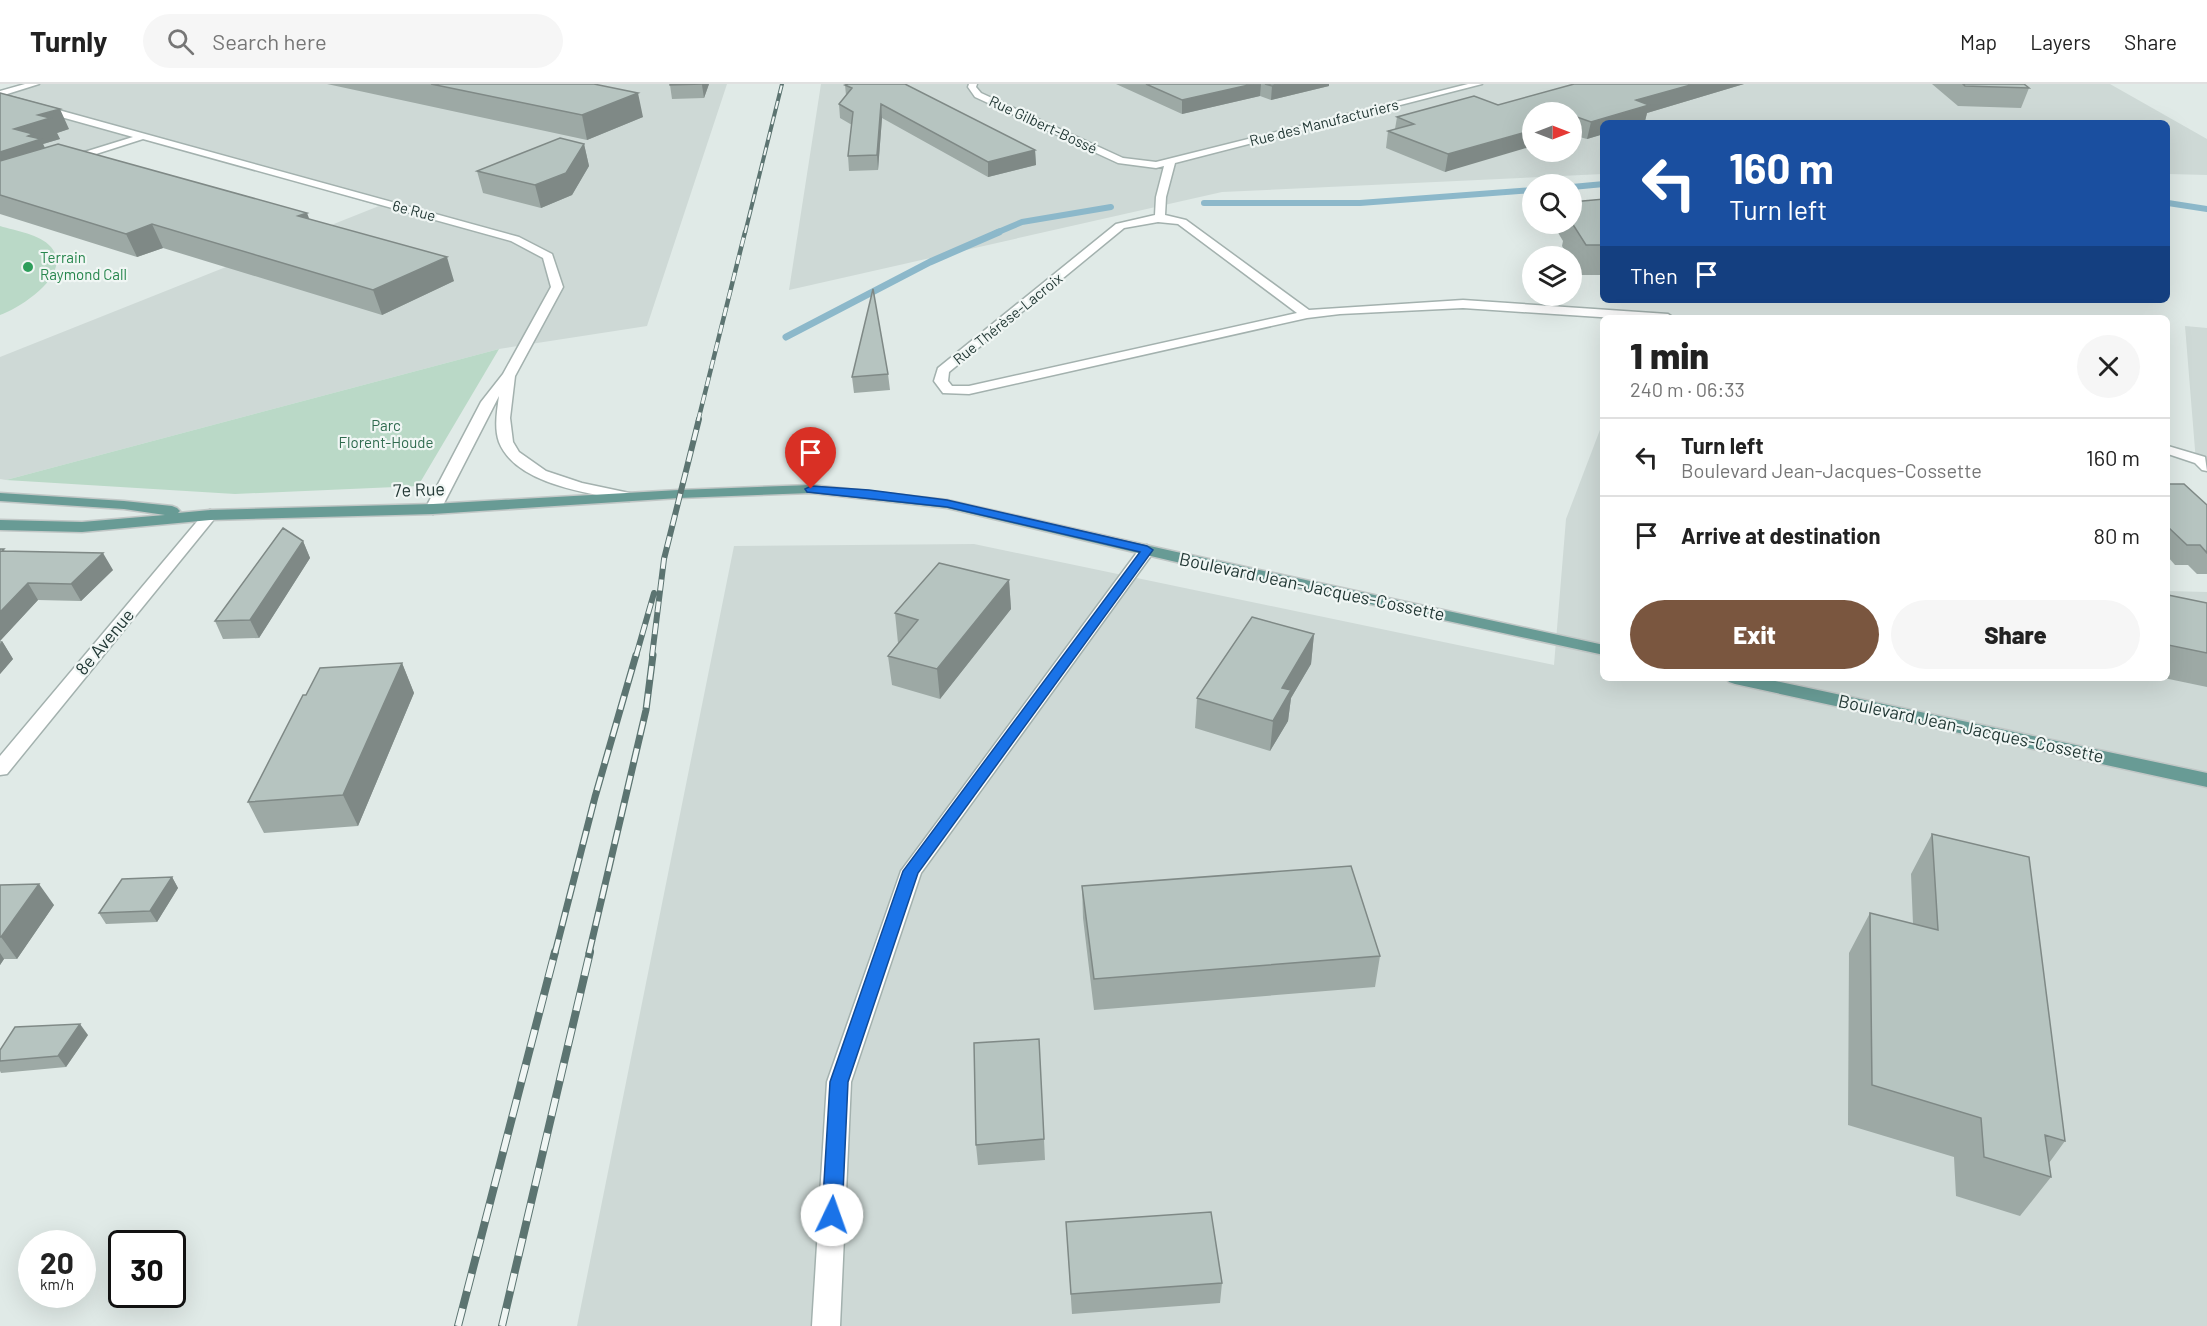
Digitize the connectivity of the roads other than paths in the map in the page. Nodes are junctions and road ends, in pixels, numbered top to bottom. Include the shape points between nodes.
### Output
1 (35, 84) edge
2 (973, 84) edge
3 (1478, 84) edge
4 (0, 95) edge
5 (141, 138) junction
6 (1121, 161) joint
7 (1170, 163) junction
8 (54, 165) edge
9 (1160, 218) junction
10 (1307, 314) junction
11 (1624, 315) edge
12 (509, 375) junction
13 (2170, 451) edge
14 (2207, 467) edge
15 (0, 496) edge
16 (629, 497) junction
17 (433, 510) junction
18 (210, 515) junction
19 (0, 525) edge
20 (1147, 550) junction
21 (1600, 649) edge
22 (1749, 681) edge
23 (0, 769) edge
24 (2207, 780) edge
25 (826, 1326) edge

1 - 4 street
2 - 6 street, Rue Gilbert-Bossé via 978,95
3 - 7 street, Rue des Manufacturiers
4 - 5 street, 6e Rue
5 - 8 street
5 - 12 street, 6e Rue via 515,239 548,255 557,288
6 - 7 street, Rue des Manufacturiers
7 - 9 street
9 - 10 street, Rue Thérèse-Lacroix via 1182,222
9 - 10 street, Rue Thérèse-Lacroix via 1120,226 944,371 941,381 948,390 969,390
10 - 11 street, Rue Thérèse-Lacroix via 1463,304
12 - 16 street via 503,423 507,444 519,461 550,478
12 - 17 street, 6e Rue via 488,402
13 - 14 street via 2199,460
15 - 18 main road, 7e Rue
16 - 17 main road, 7e Rue
16 - 20 main road, Boulevard Jean-Jacques-Cossette via 811,489 869,494 947,504
17 - 18 main road, 7e Rue
18 - 19 main road, 7e Rue via 82,527
18 - 23 street, 8e Avenue
20 - 21 main road, Boulevard Jean-Jacques-Cossette
20 - 25 street via 910,871 839,1082
22 - 24 main road, Boulevard Jean-Jacques-Cossette

